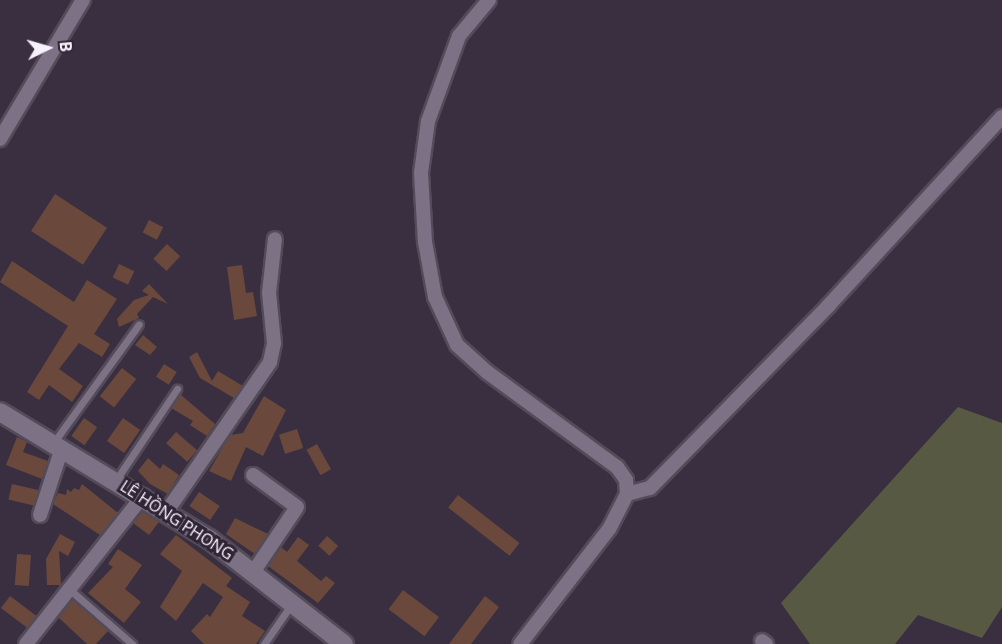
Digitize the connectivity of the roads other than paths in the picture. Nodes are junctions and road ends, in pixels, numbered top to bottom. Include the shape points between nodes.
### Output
1 (83, 0) edge
2 (489, 0) edge
3 (1002, 117) edge
4 (0, 139) edge
5 (275, 239) dead end
6 (139, 324) dead end
7 (177, 389) dead end
8 (0, 412) edge
9 (58, 445) junction
10 (253, 475) dead end
11 (116, 480) junction
12 (627, 494) junction
13 (143, 496) junction
14 (167, 511) junction
15 (40, 515) dead end
16 (254, 572) junction
17 (69, 589) junction
18 (293, 602) junction
19 (26, 644) edge
20 (132, 644) edge
21 (264, 644) edge
22 (344, 644) edge
23 (520, 644) edge

1 - 4 street
2 - 12 street via 459,36 428,121 421,173 425,242 435,297 458,345 487,372 617,467 626,480
3 - 12 street via 828,306 650,488
5 - 14 street via 268,293 274,343 270,362
6 - 9 lane
7 - 11 lane
8 - 9 street, LÊ HỒNG PHONG
9 - 11 street, LÊ HỒNG PHONG
9 - 15 street
10 - 16 street via 297,507
11 - 13 street, LÊ HỒNG PHONG
12 - 23 street via 609,529
13 - 14 street, LÊ HỒNG PHONG
13 - 17 street
14 - 16 street, LÊ HỒNG PHONG
16 - 18 street, LÊ HỒNG PHONG
17 - 19 street
17 - 20 lane
18 - 21 lane
18 - 22 street, LÊ HỒNG PHONG

